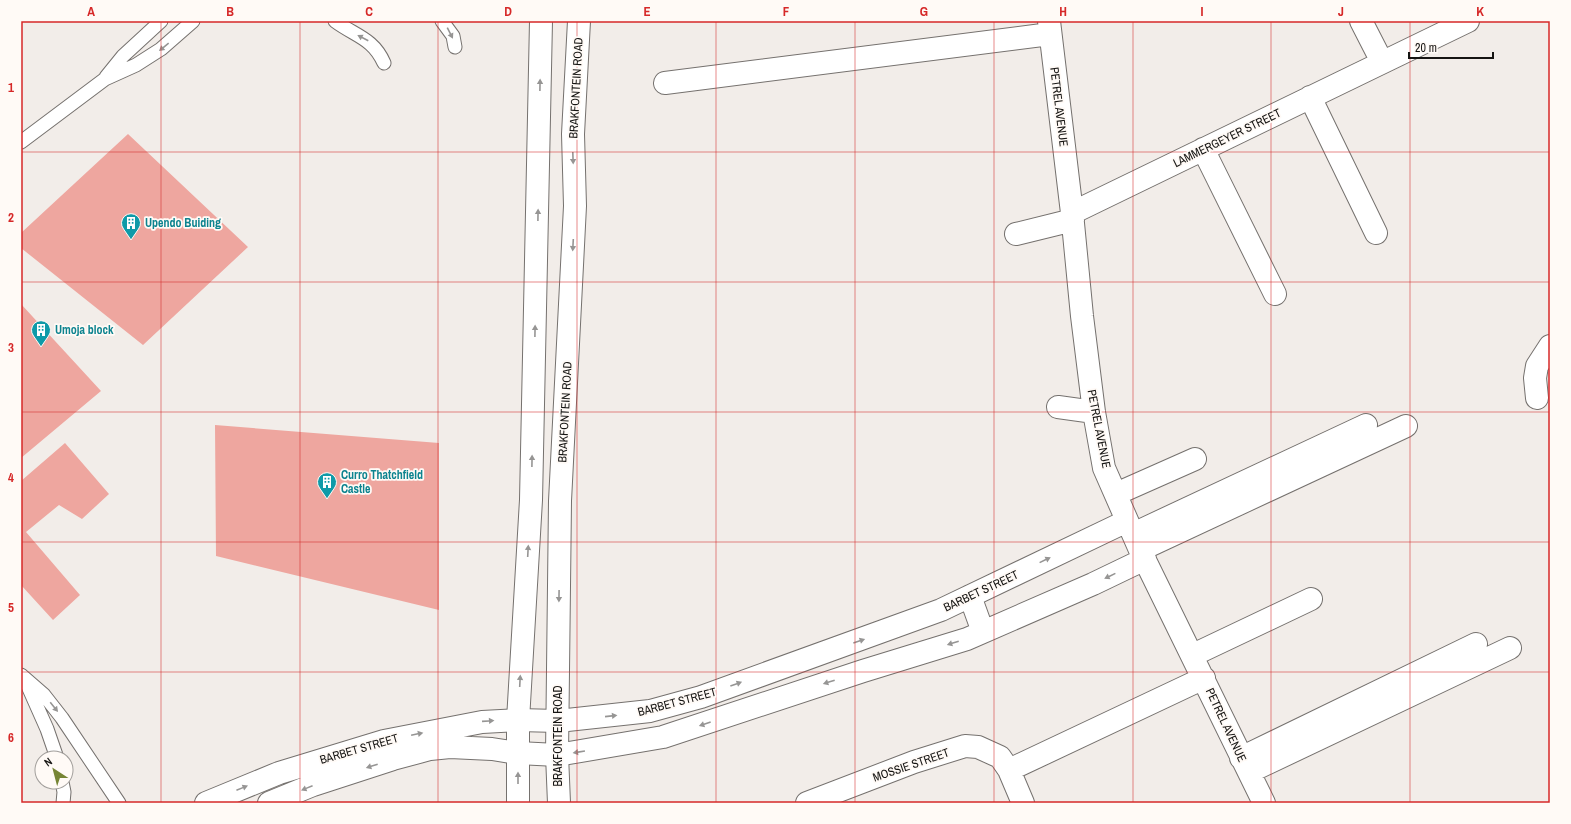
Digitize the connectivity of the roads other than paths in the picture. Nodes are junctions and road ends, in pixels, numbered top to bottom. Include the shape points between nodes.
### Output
1 (161, 21) edge
2 (193, 21) edge
3 (335, 21) edge
4 (442, 21) edge
5 (541, 21) edge
6 (579, 21) edge
7 (1361, 21) edge
8 (1468, 21) edge
9 (1049, 27) edge
10 (455, 48) dead end
11 (1382, 62) junction
12 (384, 63) dead end
13 (105, 78) junction
14 (665, 82) dead end
15 (1310, 97) junction
16 (21, 142) edge
17 (1203, 149) junction
18 (1072, 216) junction
19 (1376, 233) dead end
20 (1016, 234) dead end
21 (1275, 294) dead end
22 (1550, 346) edge
23 (1537, 398) dead end
24 (1058, 407) dead end
25 (1094, 412) junction
26 (1366, 425) dead end
27 (1406, 426) dead end
28 (1195, 459) dead end
29 (1116, 494) junction
30 (1136, 541) junction
31 (970, 596) junction
32 (1311, 599) dead end
33 (983, 632) junction
34 (1476, 644) dead end
35 (1510, 648) dead end
36 (1193, 655) junction
37 (23, 677) edge
38 (1204, 678) junction
39 (518, 720) junction
40 (558, 721) junction
41 (54, 750) edge
42 (518, 753) junction
43 (557, 755) junction
44 (1245, 765) junction
45 (1009, 770) junction
46 (64, 790) edge
47 (63, 803) edge
48 (119, 803) edge
49 (206, 803) edge
50 (269, 803) edge
51 (518, 803) edge
52 (558, 803) edge
53 (807, 803) edge
54 (1023, 803) edge
55 (1264, 803) edge

1 - 13 lane via 123,56
2 -> 13 lane via 161,49 136,65
12 -> 3 lane via 375,47
4 -> 10 lane via 453,36
39 -> 5 street via 531,500
6 -> 40 street, BRAKFONTEIN ROAD via 573,134 575,206 560,501
7 - 11 street
8 - 11 street, LAMMERGEYER STREET
9 - 14 street
9 - 18 street, PETREL AVENUE
11 - 15 street, LAMMERGEYER STREET
13 - 16 lane
15 - 17 street, LAMMERGEYER STREET
15 - 19 street
17 - 18 street, LAMMERGEYER STREET
17 - 21 street
18 - 20 street, LAMMERGEYER STREET
18 - 25 street, PETREL AVENUE
22 - 23 street via 1536,366
24 - 25 street
25 - 29 street, PETREL AVENUE via 1104,468
26 - 30 street
27 - 30 street
28 - 29 street
29 - 30 street, PETREL AVENUE
31 -> 30 street, BARBET STREET
30 -> 33 street, BARBET STREET via 1093,584
30 - 36 street, PETREL AVENUE
31 - 33 street
40 -> 31 street, BARBET STREET via 650,711 702,697 941,610
32 - 36 street
33 -> 43 street, BARBET STREET via 663,737
34 - 44 street
35 - 44 street
36 - 38 street, PETREL AVENUE
37 - 41 lane
37 -> 48 lane via 44,695 62,718
38 - 44 street, PETREL AVENUE
38 - 45 street
39 - 40 street, BARBET STREET
39 - 42 street
49 -> 39 street, BARBET STREET via 279,773 384,741 482,722
40 - 43 street, BRAKFONTEIN ROAD
42 - 43 street, BARBET STREET
42 -> 50 street, BARBET STREET via 450,747 430,749 313,785
51 -> 42 street
43 - 52 street, BRAKFONTEIN ROAD
44 - 55 street, PETREL AVENUE
45 - 53 street, MOSSIE STREET via 1000,757 978,747 965,746 914,762
45 - 54 street, MOSSIE STREET
46 - 47 lane

